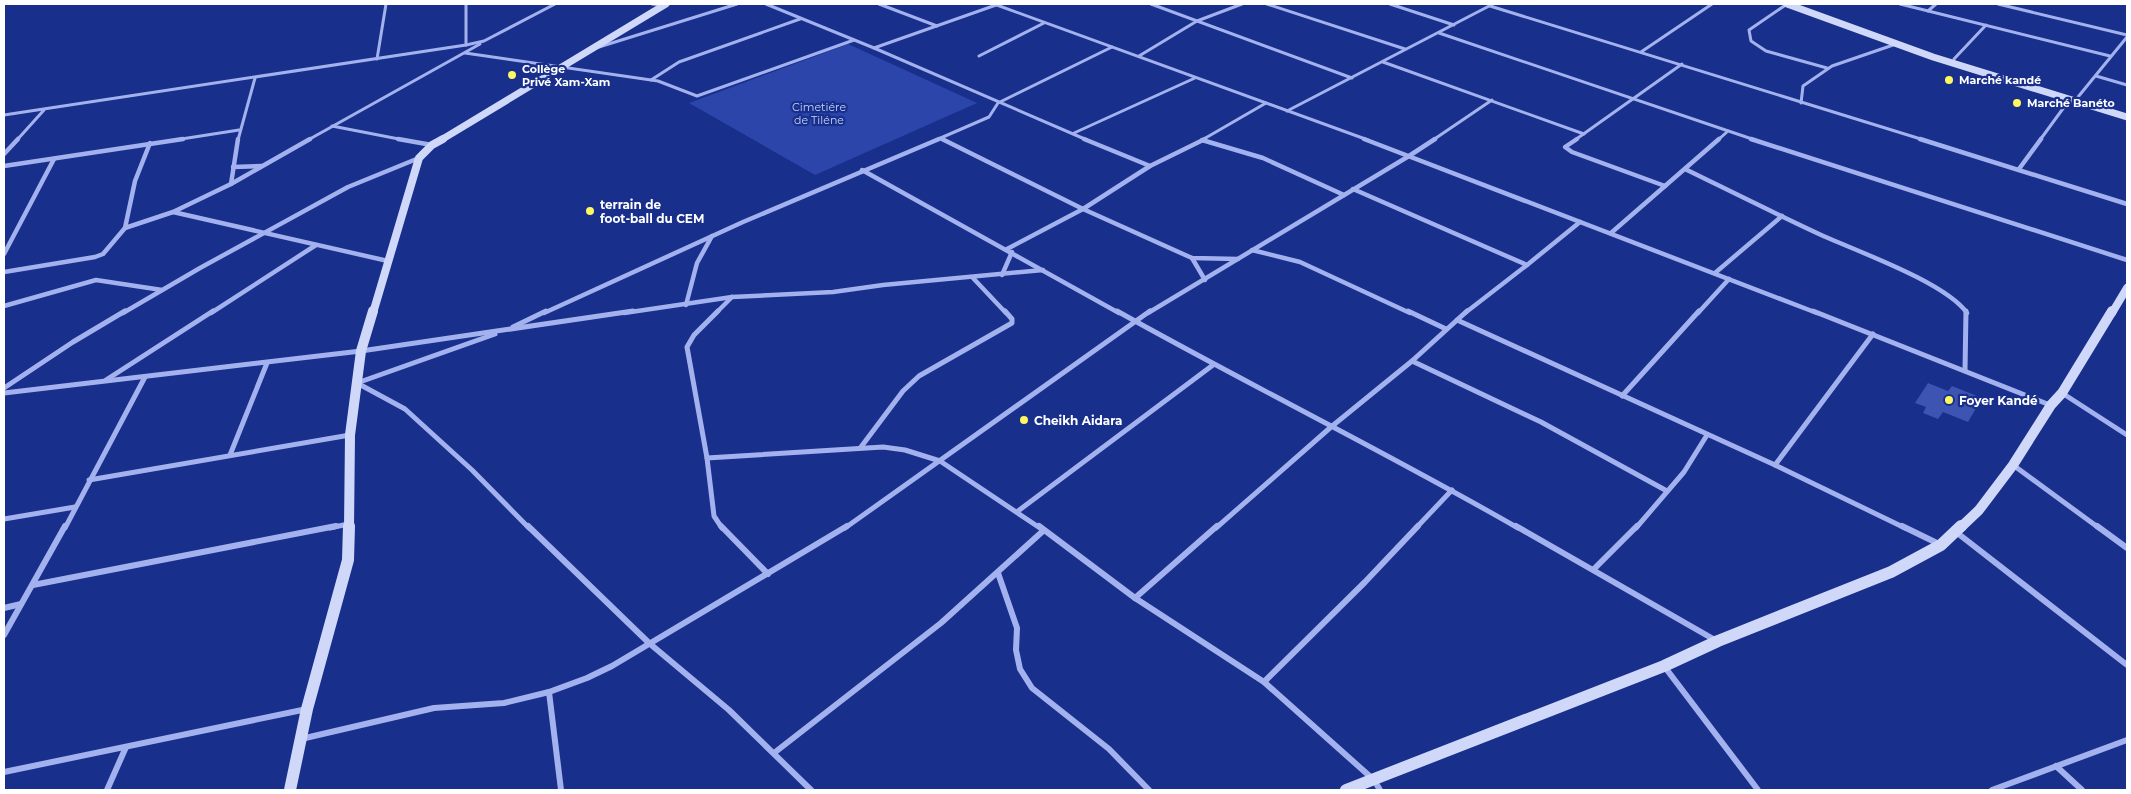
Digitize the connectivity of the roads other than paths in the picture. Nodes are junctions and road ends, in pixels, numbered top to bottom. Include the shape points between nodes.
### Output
1 (386, 4) edge
2 (466, 4) edge
3 (555, 4) edge
4 (652, 4) edge
5 (736, 4) edge
6 (766, 4) edge
7 (880, 4) edge
8 (995, 4) edge
9 (1151, 4) edge
10 (1242, 4) edge
11 (1267, 4) edge
12 (1390, 4) edge
13 (1712, 4) edge
14 (1787, 4) edge
15 (1801, 4) edge
16 (1900, 4) edge
17 (1936, 4) edge
18 (1998, 4) edge
19 (664, 5) edge
20 (1492, 5) edge
21 (2007, 5) edge
22 (1928, 11) junction
23 (800, 19) junction
24 (1197, 21) junction
25 (1044, 23) junction
26 (1454, 25) junction
27 (1986, 25) junction
28 (938, 26) junction
29 (1439, 33) junction
30 (2127, 36) edge
31 (854, 40) junction
32 (484, 42) junction
33 (1896, 44) junction
34 (466, 46) junction
35 (1112, 47) junction
36 (874, 48) junction
37 (1405, 49) junction
38 (589, 50) junction
39 (1641, 52) junction
40 (464, 53) junction
41 (979, 56) dead end
42 (1139, 56) junction
43 (2110, 56) junction
44 (378, 59) junction
45 (1954, 59) junction
46 (1383, 62) junction
47 (1682, 64) junction
48 (561, 68) junction
49 (1827, 68) junction
50 (2096, 76) junction
51 (256, 78) junction
52 (1195, 78) junction
53 (1352, 78) junction
54 (651, 80) junction
55 (2127, 84) edge
56 (2078, 97) junction
57 (1636, 98) junction
58 (2070, 99) junction
59 (1492, 100) junction
60 (998, 103) junction
61 (1266, 103) junction
62 (1801, 103) junction
63 (44, 109) junction
64 (1287, 111) junction
65 (2127, 112) edge
66 (4, 115) edge
67 (2127, 117) edge
68 (332, 126) junction
69 (239, 130) junction
70 (1728, 131) junction
71 (1074, 133) junction
72 (1584, 134) junction
73 (941, 138) junction
74 (1202, 140) junction
75 (150, 143) junction
76 (432, 145) junction
77 (4, 154) edge
78 (1409, 156) junction
79 (419, 158) junction
80 (54, 159) junction
81 (4, 166) edge
82 (265, 166) junction
83 (1150, 166) junction
84 (233, 167) junction
85 (1685, 168) junction
86 (2018, 169) junction
87 (862, 170) junction
88 (231, 184) junction
89 (1666, 186) junction
90 (1354, 190) junction
91 (1344, 195) junction
92 (2127, 204) edge
93 (1083, 209) junction
94 (173, 212) junction
95 (1782, 216) junction
96 (1580, 222) junction
97 (124, 228) junction
98 (264, 233) junction
99 (1611, 233) junction
100 (712, 235) junction
101 (316, 245) junction
102 (1252, 250) junction
103 (1009, 251) junction
104 (4, 254) edge
105 (1192, 258) junction
106 (1238, 258) junction
107 (2127, 260) edge
108 (388, 261) junction
109 (1527, 265) junction
110 (1043, 270) junction
111 (4, 272) edge
112 (1715, 274) junction
113 (1002, 275) junction
114 (974, 278) junction
115 (1729, 279) junction
116 (1205, 280) junction
117 (2127, 288) edge
118 (162, 290) junction
119 (732, 297) junction
120 (686, 305) junction
121 (4, 306) edge
122 (1457, 320) junction
123 (1134, 321) junction
124 (1446, 329) junction
125 (507, 330) junction
126 (1873, 334) junction
127 (361, 351) junction
128 (1412, 361) junction
129 (267, 363) junction
130 (1213, 365) junction
131 (1966, 370) junction
132 (145, 377) junction
133 (104, 381) junction
134 (357, 383) junction
135 (4, 388) edge
136 (4, 393) edge
137 (2062, 394) junction
138 (1622, 396) junction
139 (2051, 405) junction
140 (1331, 427) junction
141 (350, 435) junction
142 (1707, 435) junction
143 (2127, 435) edge
144 (861, 447) junction
145 (230, 455) junction
146 (707, 458) junction
147 (940, 461) junction
148 (1775, 465) junction
149 (2014, 465) junction
150 (89, 480) junction
151 (1452, 490) junction
152 (1667, 491) junction
153 (75, 507) junction
154 (1018, 511) junction
155 (4, 520) edge
156 (348, 524) junction
157 (1044, 530) junction
158 (1956, 532) junction
159 (1940, 545) junction
160 (2127, 548) edge
161 (1594, 569) junction
162 (998, 573) junction
163 (768, 574) junction
164 (33, 585) junction
165 (1135, 598) junction
166 (21, 604) junction
167 (4, 608) edge
168 (4, 635) edge
169 (1718, 641) junction
170 (649, 643) junction
171 (2127, 665) edge
172 (1664, 666) junction
173 (1264, 682) junction
174 (549, 692) junction
175 (307, 709) junction
176 (301, 739) junction
177 (2127, 740) edge
178 (126, 747) junction
179 (774, 753) junction
180 (2056, 766) junction
181 (4, 772) edge
182 (1377, 785) edge
183 (107, 790) edge
184 (290, 790) edge
185 (561, 790) edge
186 (811, 790) edge
187 (1149, 790) edge
188 (1346, 790) edge
189 (1758, 790) edge
190 (1992, 790) edge
191 (2082, 790) edge

1 - 44 street
2 - 34 street
3 - 32 street
4 - 19 street
5 - 38 street
6 - 23 street
7 - 28 street
8 - 25 street
8 - 28 street
9 - 24 street
10 - 24 street
11 - 37 street
12 - 26 street
13 - 39 street
14 - 33 street
14 - 49 street via 1749,30 1751,41 1766,51
15 - 45 street
16 - 22 street
17 - 22 street
18 - 21 street
19 - 38 street
20 - 26 street
20 - 39 street
21 - 30 street
22 - 27 street
23 - 31 street
23 - 54 street via 679,62
24 - 42 street
24 - 53 street
25 - 35 street
25 - 41 street
26 - 29 street
27 - 43 street
27 - 45 street
28 - 36 street
29 - 37 street
29 - 57 street
30 - 43 street
31 - 36 street
31 - 54 street via 703,95 694,96
32 - 34 street
32 - 40 street
33 - 49 street
33 - 58 street
34 - 44 street
35 - 42 street
35 - 60 street
36 - 60 street
37 - 46 street
38 - 48 street
39 - 47 street
40 - 48 street
40 - 68 street
42 - 52 street
43 - 50 street
44 - 51 street
45 - 56 street
46 - 53 street
46 - 59 street
47 - 57 street
47 - 62 street
48 - 54 street
48 - 76 street
49 - 62 street via 1803,86
50 - 55 street
50 - 56 street
51 - 63 street
51 - 69 street
52 - 61 street
52 - 71 street
53 - 64 street
56 - 65 street
57 - 70 street
57 - 72 street
58 - 67 street
58 - 86 street
59 - 72 street
59 - 78 street
60 - 71 street
60 - 73 street via 989,117
61 - 64 street
61 - 74 street
62 - 86 street
63 - 66 street
63 - 77 street
64 - 78 street
68 - 76 street
68 - 82 street
69 - 75 street
69 - 84 street
70 - 85 street
70 - 107 street
71 - 83 street
72 - 89 street via 1566,149
73 - 87 street
73 - 93 street
74 - 83 street
74 - 91 street via 1263,158
75 - 80 street
75 - 97 street via 135,181
76 - 79 street
78 - 90 street
78 - 96 street
79 - 98 street via 348,187
79 - 108 street
80 - 81 street
80 - 104 street
82 - 84 street
82 - 88 street
83 - 93 street
84 - 88 street
85 - 89 street
85 - 95 street
86 - 92 street
87 - 100 street
87 - 103 street
88 - 94 street
89 - 99 street
90 - 91 street
90 - 109 street
91 - 102 street
93 - 103 street
93 - 105 street
94 - 97 street
94 - 98 street
95 - 112 street
95 - 131 street via 1956,300 1967,312
96 - 99 street
96 - 109 street
97 - 111 street via 103,254 95,257
98 - 101 street
98 - 118 street
99 - 112 street
100 - 120 street via 697,263
100 - 125 street
101 - 108 street
101 - 133 street
102 - 106 street
102 - 124 street via 1300,262
103 - 110 street
103 - 113 street
105 - 106 street
105 - 116 street
106 - 116 street
108 - 127 street
109 - 122 street via 1478,300
110 - 113 street
110 - 123 street
112 - 115 street
113 - 114 street
114 - 119 street via 816,293
114 - 144 street via 1012,319 1012,323 919,376 903,391
115 - 126 street
115 - 138 street
116 - 123 street
117 - 137 street
118 - 121 street via 96,280
118 - 135 street via 73,342
119 - 120 street
119 - 146 street via 694,335 687,347
120 - 125 street
122 - 124 street
122 - 138 street
123 - 130 street
123 - 147 street
124 - 128 street
125 - 127 street
125 - 134 street
126 - 131 street
126 - 148 street
127 - 129 street
127 - 134 street
128 - 140 street
128 - 152 street via 1541,422
129 - 132 street
129 - 145 street
130 - 140 street
130 - 154 street
131 - 139 street
132 - 133 street
132 - 150 street
133 - 136 street
134 - 141 street
134 - 170 street via 405,409
137 - 139 street
137 - 143 street
138 - 142 street
139 - 149 street
140 - 151 street
140 - 165 street
141 - 145 street
141 - 156 street
142 - 148 street
142 - 152 street via 1695,459
144 - 146 street
144 - 147 street via 905,450
145 - 150 street
146 - 163 street via 714,516 725,532
147 - 154 street
147 - 163 street via 825,541
148 - 159 street
149 - 158 street via 1993,494
149 - 160 street
150 - 153 street
151 - 161 street
151 - 173 street
152 - 161 street via 1657,506
153 - 155 street
153 - 164 street
154 - 157 street
156 - 164 street
156 - 175 street via 348,560
157 - 162 street
157 - 165 street
158 - 159 street
158 - 171 street
159 - 169 street via 1891,572
161 - 169 street
162 - 179 street via 910,649
162 - 187 street via 1017,628 1016,650 1020,669 1032,688 1108,749
163 - 170 street
164 - 166 street
165 - 173 street
166 - 167 street
166 - 168 street
169 - 172 street
170 - 174 street via 587,678
170 - 179 street via 729,710
172 - 182 street
172 - 189 street
173 - 182 street
174 - 176 street via 504,703 434,708
174 - 185 street
175 - 176 street
175 - 178 street
176 - 184 street
177 - 180 street
178 - 181 street
178 - 183 street
179 - 186 street
180 - 190 street
180 - 191 street
182 - 188 street

